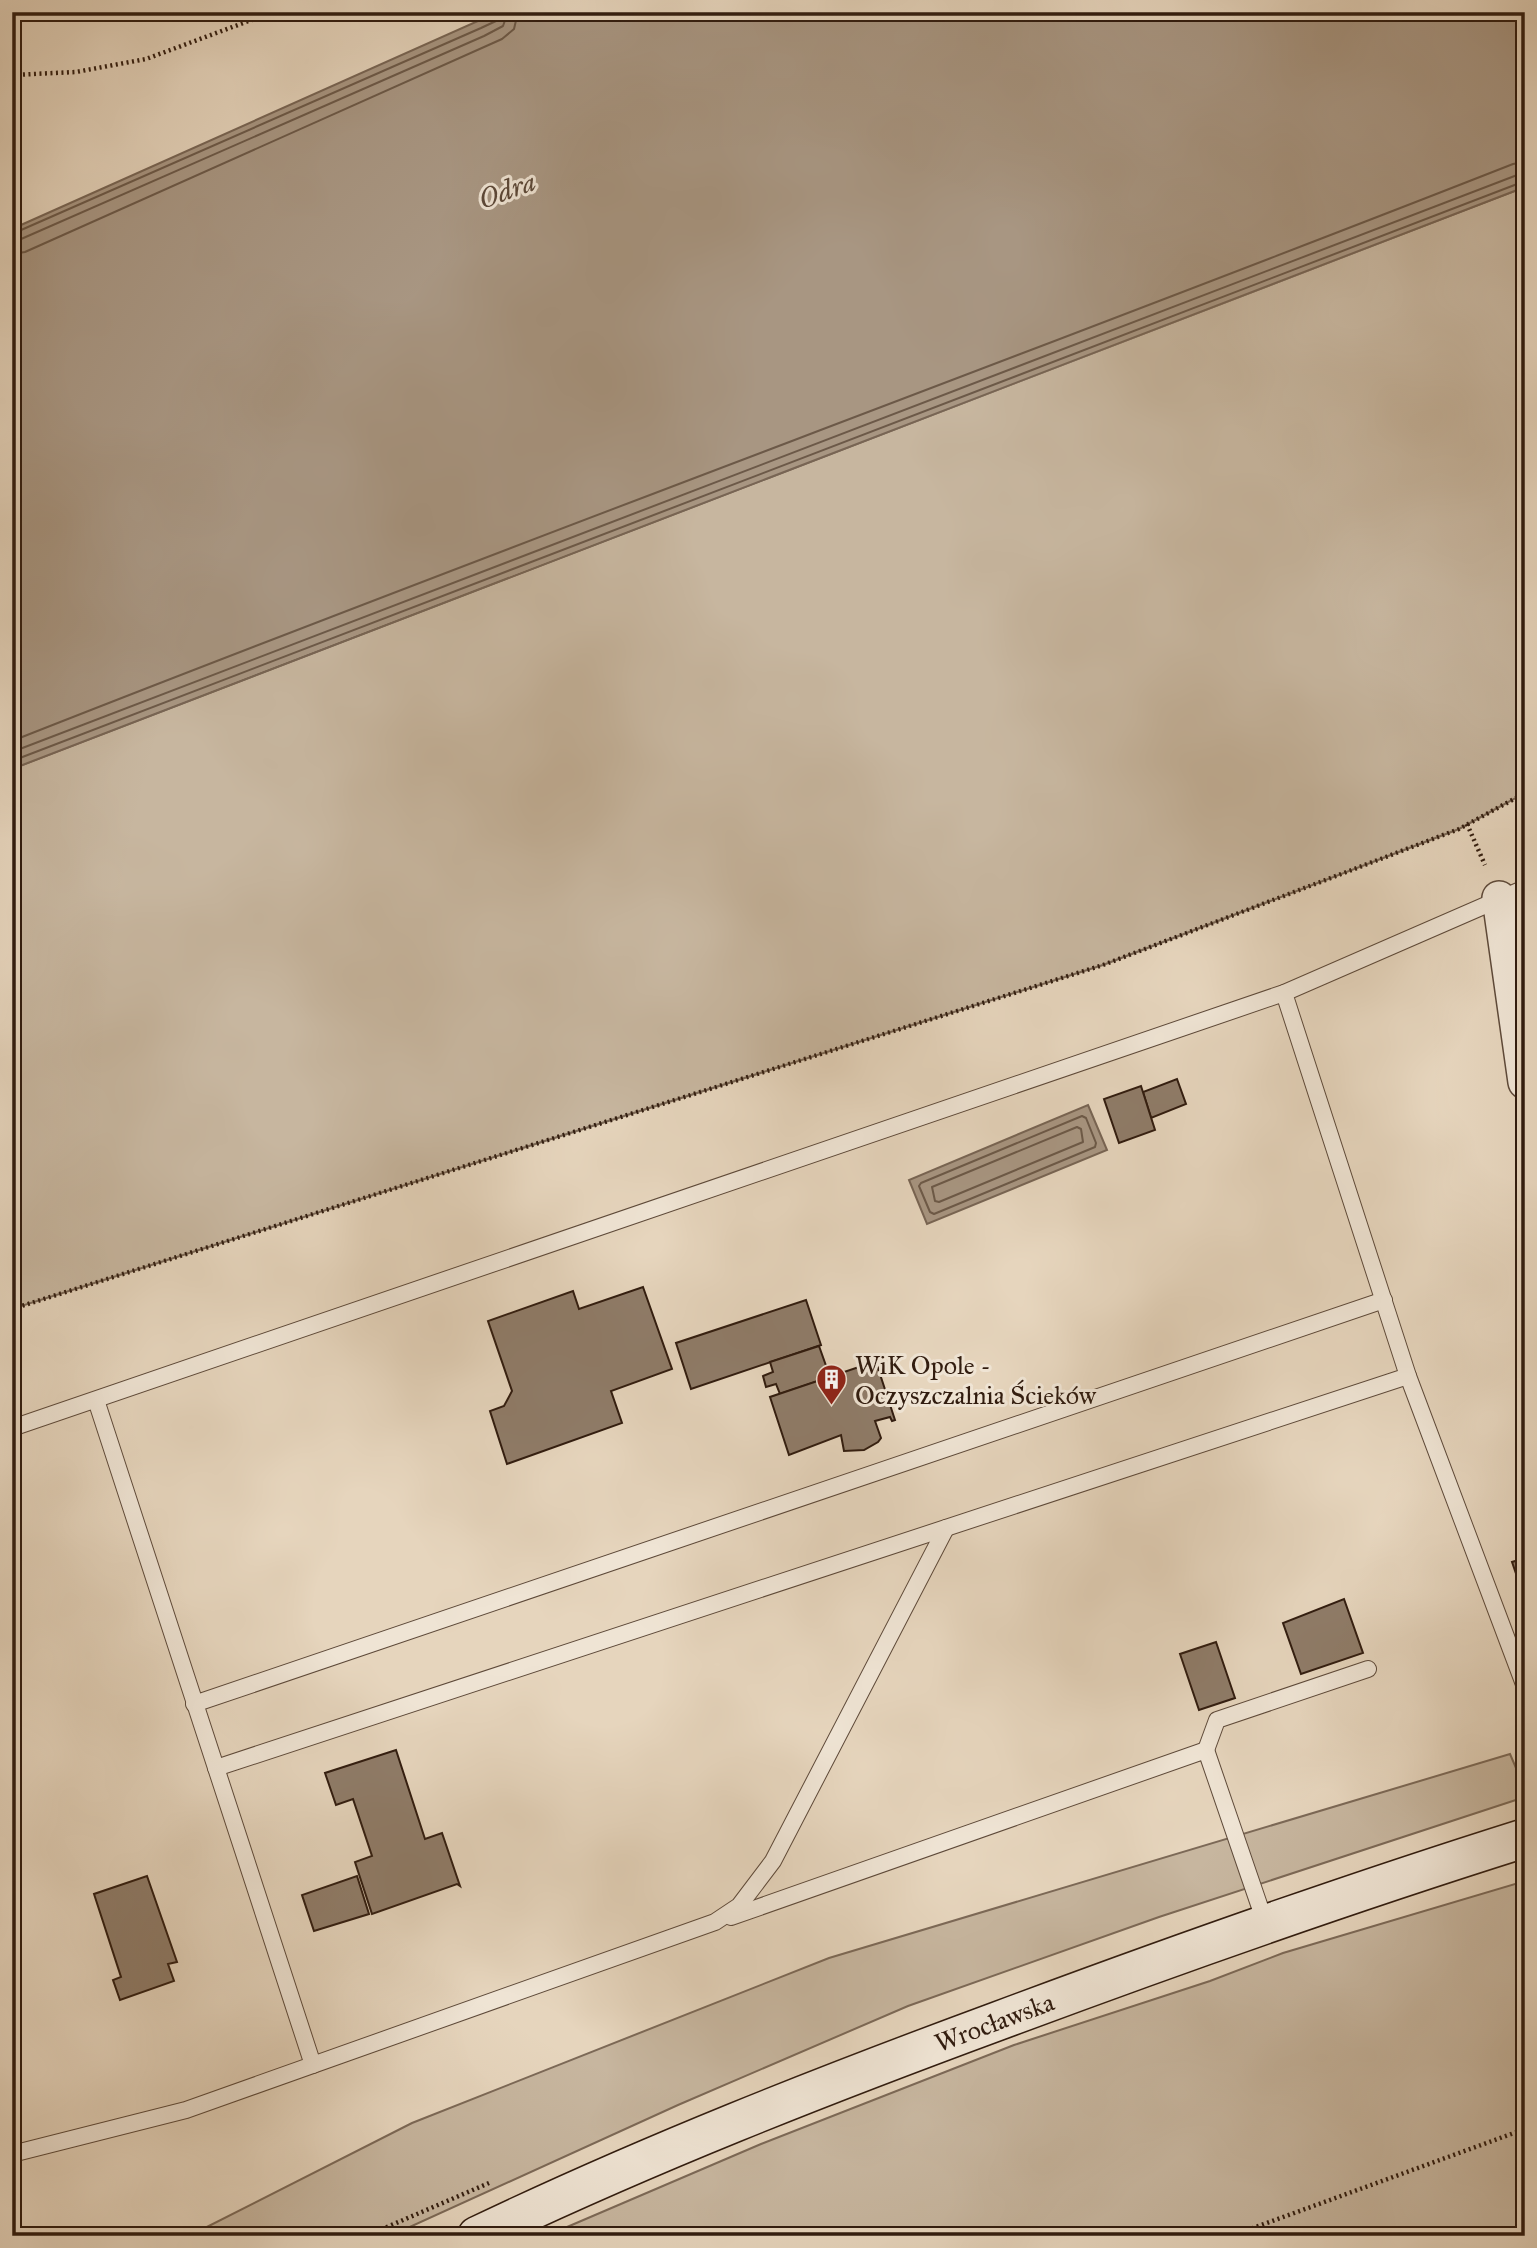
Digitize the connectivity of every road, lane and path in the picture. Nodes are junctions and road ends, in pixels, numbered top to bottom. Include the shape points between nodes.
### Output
1 (273, 12) edge
2 (12, 75) edge
3 (1525, 793) edge
4 (1467, 824) junction
5 (1512, 893) edge
6 (1284, 992) junction
7 (1525, 1082) edge
8 (1384, 1300) junction
9 (12, 1309) edge
10 (1408, 1376) junction
11 (96, 1400) junction
12 (12, 1428) edge
13 (946, 1528) junction
14 (1368, 1669) dead end
15 (1525, 1687) edge
16 (194, 1704) junction
17 (1206, 1750) junction
18 (216, 1768) junction
19 (1525, 1838) edge
20 (715, 1922) junction
21 (1266, 1925) junction
22 (313, 2065) junction
23 (1525, 2129) edge
24 (12, 2154) edge
25 (477, 2236) edge
26 (1231, 2236) edge

1 - 2 path via 146,59 76,72
3 - 4 path
4 - 5 path
4 - 9 path via 1103,965
5 - 6 lane
5 - 7 street
6 - 8 lane
6 - 11 lane
8 - 10 lane
8 - 16 lane
10 - 13 lane
10 - 15 lane
11 - 12 lane
11 - 16 lane
13 - 18 lane
13 - 20 lane via 773,1861 739,1906
14 - 17 lane via 1217,1720
16 - 18 lane
17 - 20 lane
17 - 21 lane
18 - 22 lane
19 - 21 main road, Wrocławska
20 - 22 lane
21 - 25 main road, Wrocławska via 868,2069 677,2146
22 - 24 lane via 186,2110
23 - 26 path

